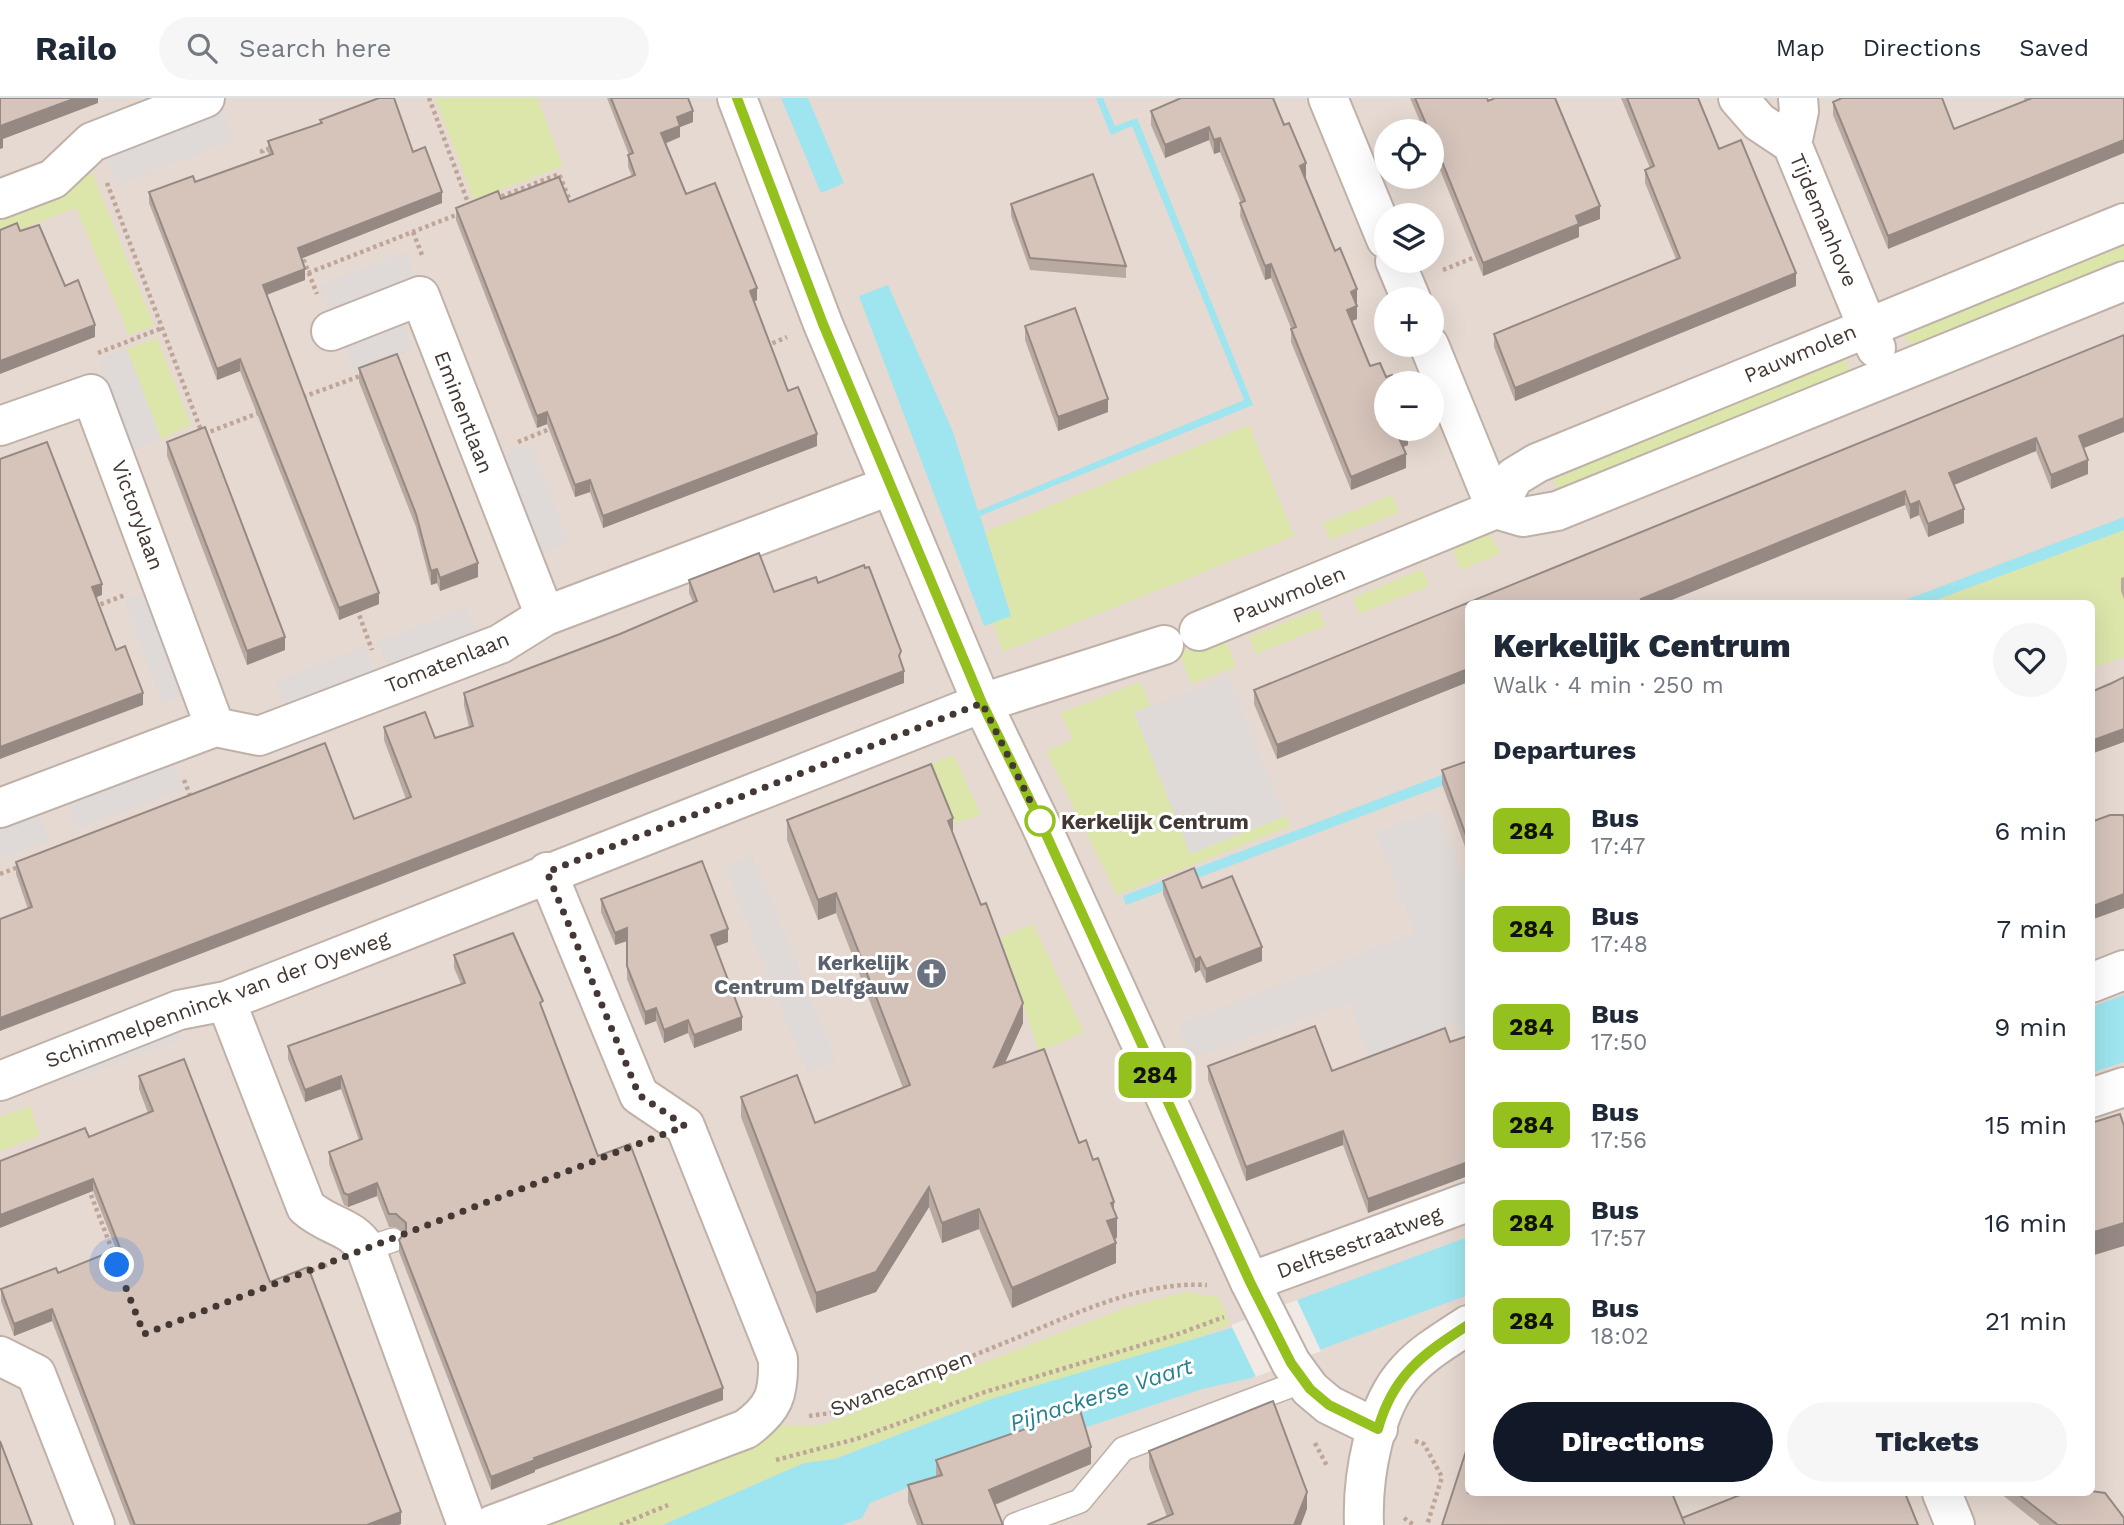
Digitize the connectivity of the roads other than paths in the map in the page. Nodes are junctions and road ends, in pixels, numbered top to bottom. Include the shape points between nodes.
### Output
1 (205, 98) edge
2 (737, 98) edge
3 (1328, 98) edge
4 (1738, 98) edge
5 (1798, 98) edge
6 (1792, 144) junction
7 (0, 199) edge
8 (1374, 210) edge
9 (2124, 223) edge
10 (2124, 281) edge
11 (1868, 325) junction
12 (331, 331) road end
13 (1434, 357) edge
14 (1886, 375) junction
15 (0, 426) edge
16 (890, 486) junction
17 (1496, 509) junction
18 (545, 616) junction
19 (982, 703) junction
20 (215, 727) junction
21 (0, 808) edge
22 (547, 872) junction
23 (2124, 970) edge
24 (2095, 981) edge
25 (226, 1001) junction
26 (0, 1081) edge
27 (2124, 1087) edge
28 (2095, 1097) edge
29 (1465, 1203) edge
30 (1260, 1298) junction
31 (1465, 1327) edge
32 (0, 1356) edge
33 (1297, 1372) junction
34 (1378, 1429) junction
35 (1943, 1496) edge
36 (95, 1525) edge
37 (467, 1525) edge
38 (492, 1525) edge
39 (1015, 1525) edge
40 (1364, 1525) edge
41 (1955, 1525) edge

1 - 7 street via 92,142 52,179
2 - 16 street
3 - 8 street
4 - 6 street, Tijdemanhove via 1759,122
5 - 6 street, Tijdemanhove
6 - 11 street, Tijdemanhove
9 - 11 street, Pauwmolen
10 - 14 street
11 - 14 street, Tijdemanhove
11 - 17 street, Pauwmolen via 1537,463 1514,477
12 - 18 street, Eminentlaan via 419,296
13 - 17 street
14 - 17 street via 1557,511 1523,517
15 - 20 street, Victorylaan via 91,394
16 - 18 street, Tomatenlaan
16 - 19 street
17 - 19 street, Pauwmolen via 1182,638
18 - 20 street, Tomatenlaan via 500,644 259,736
19 - 22 street, Schimmelpenninck van der Oyeweg
19 - 30 street
20 - 21 street
22 - 25 street, Schimmelpenninck van der Oyeweg
22 - 38 street via 639,1095 685,1126 778,1359 775,1400 746,1429
23 - 24 street
25 - 26 street, Schimmelpenninck van der Oyeweg via 179,1010
25 - 37 street via 306,1207 320,1220 380,1244
27 - 28 street
29 - 30 street, Delftsestraatweg
30 - 33 street
31 - 34 street via 1405,1372 1384,1407
32 - 36 street via 36,1374
33 - 34 street via 1329,1405
33 - 39 lane via 1123,1449 1080,1501
34 - 40 street via 1363,1489
35 - 41 street

